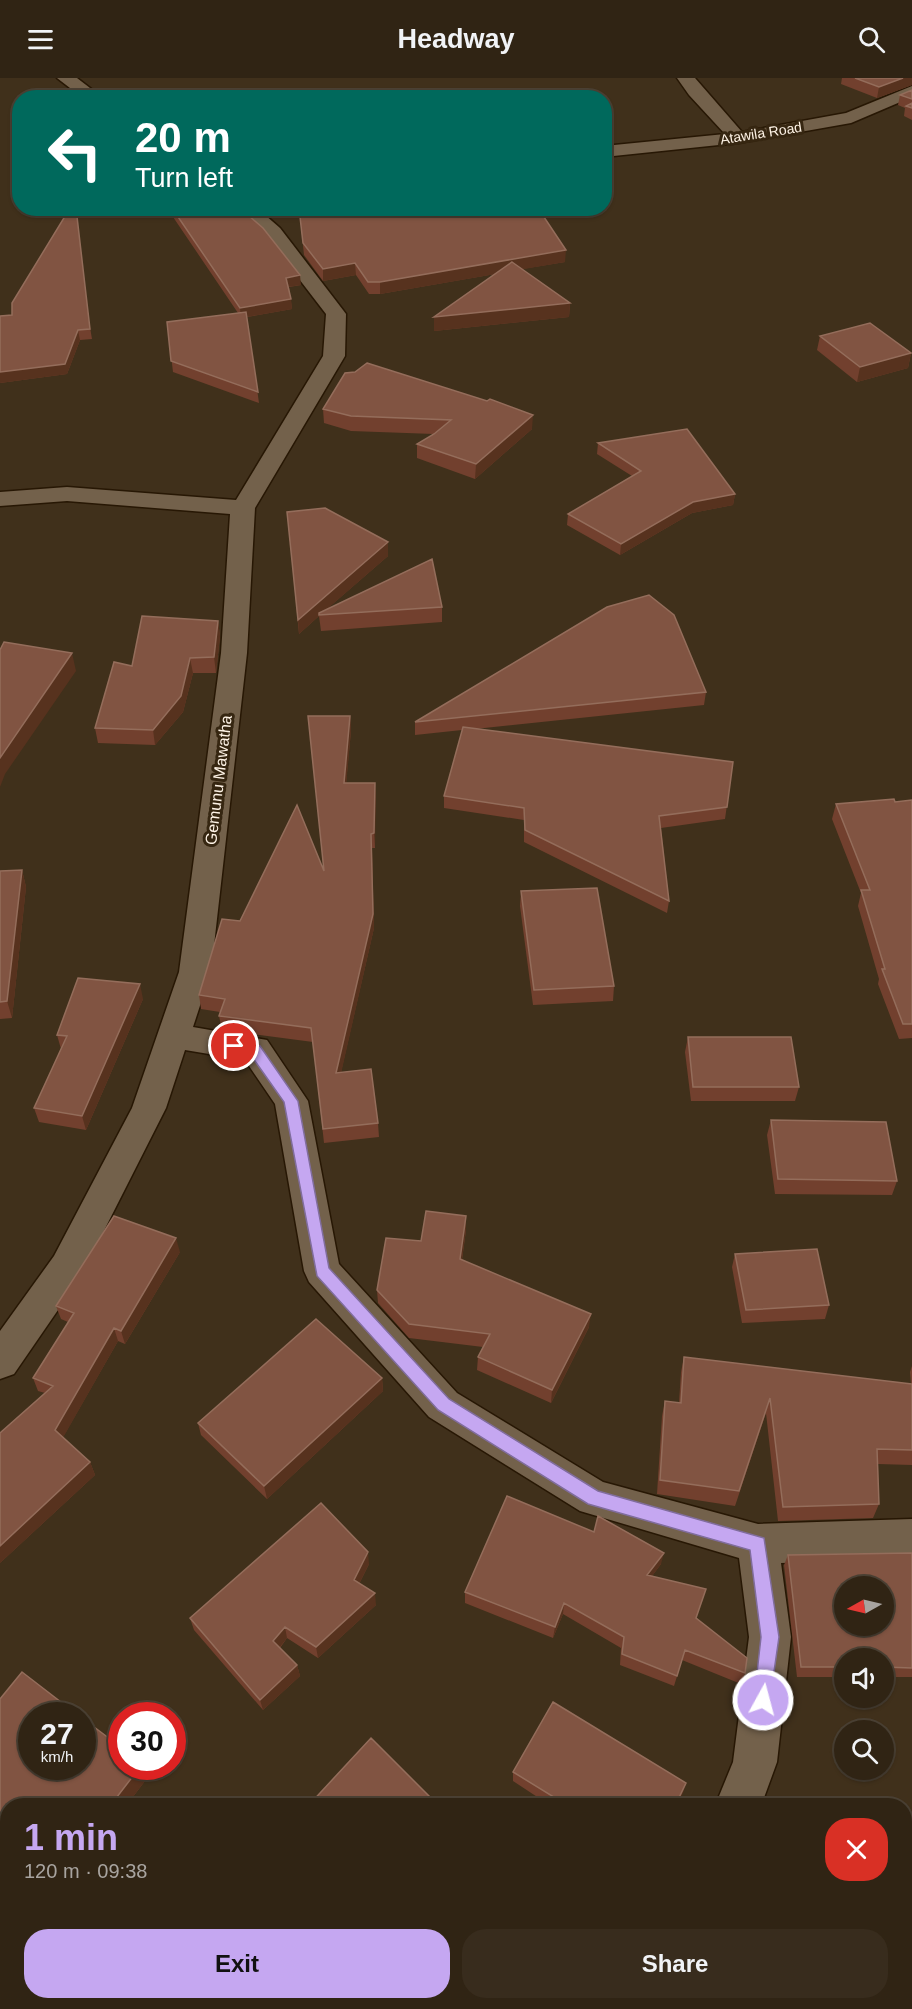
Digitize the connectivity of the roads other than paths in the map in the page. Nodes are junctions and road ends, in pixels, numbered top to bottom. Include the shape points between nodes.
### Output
1 (66, 78) edge
2 (686, 78) edge
3 (83, 90) edge
4 (912, 91) edge
5 (738, 138) junction
6 (612, 151) edge
7 (254, 216) edge
8 (0, 499) edge
9 (243, 508) junction
10 (173, 1036) junction
11 (0, 1362) edge
12 (912, 1539) edge
13 (758, 1544) junction
14 (741, 1798) edge

1 - 3 street
2 - 5 street
4 - 5 street, Atawila Road via 851,118
5 - 6 street, Atawila Road
7 - 9 street, Gemunu Mawatha via 273,232 336,314 333,356
8 - 9 street via 67,494
9 - 10 street, Gemunu Mawatha via 234,653 195,972
10 - 11 street, Gemunu Mawatha via 149,1108 67,1268
10 - 13 street via 255,1049 291,1101 322,1271 443,1404 594,1498
12 - 13 street
13 - 14 street via 770,1637 755,1762

